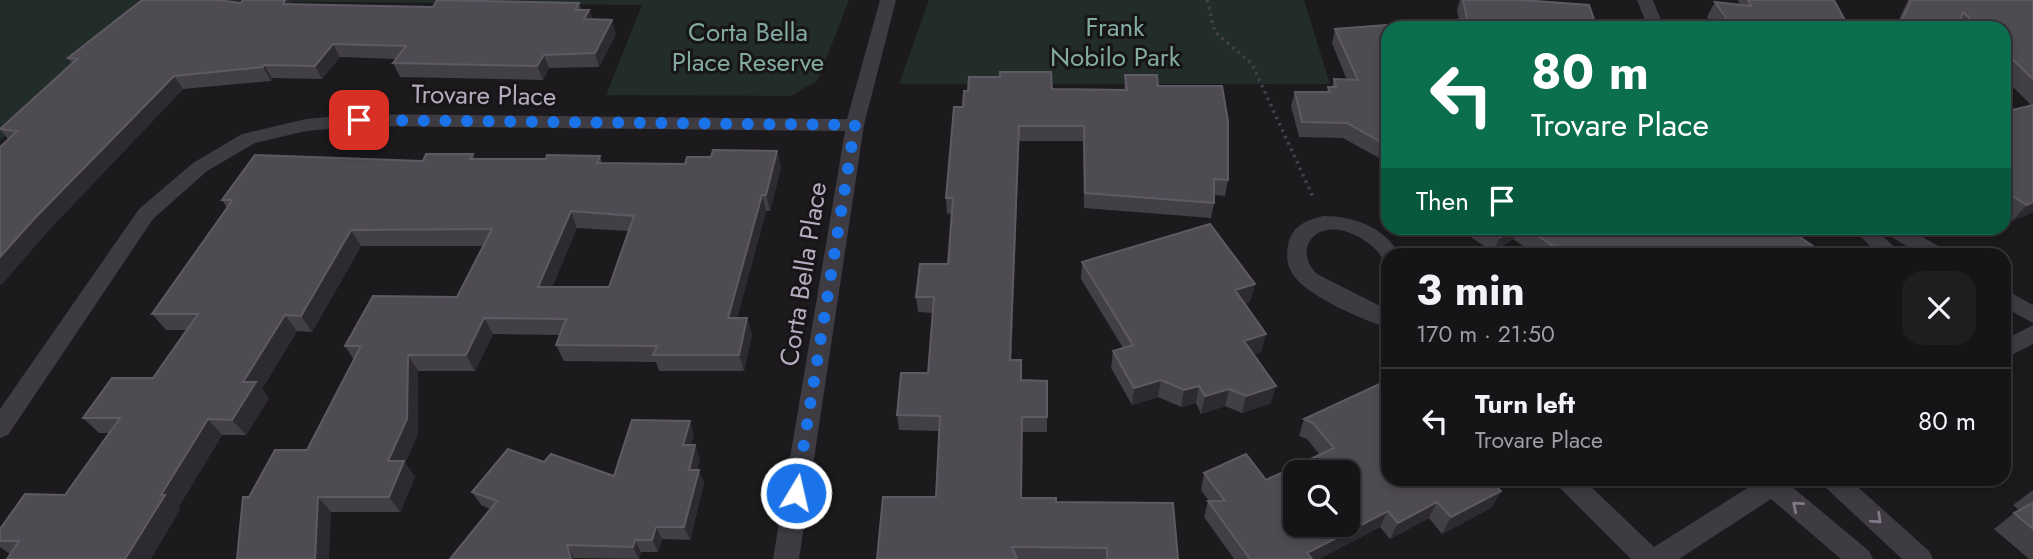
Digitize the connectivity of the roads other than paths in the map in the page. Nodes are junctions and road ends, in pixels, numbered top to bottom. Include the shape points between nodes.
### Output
1 (888, 0) edge
2 (1645, 0) edge
3 (1653, 21) edge
4 (855, 125) junction
5 (1870, 235) edge
6 (1904, 235) edge
7 (1388, 248) edge
8 (1885, 248) edge
9 (1926, 248) edge
10 (2011, 302) edge
11 (1381, 316) edge
12 (2033, 316) edge
13 (2033, 333) edge
14 (2011, 343) edge
15 (0, 428) edge
16 (1574, 486) edge
17 (1769, 486) edge
18 (1779, 486) edge
19 (1841, 486) edge
20 (786, 559) edge
21 (1649, 559) edge
22 (1657, 559) edge
23 (1860, 559) edge
24 (1920, 559) edge

1 - 4 street, Corta Bella Place
2 - 3 street
4 - 15 street, Trovare Place via 359,120 306,125 249,138 200,167 146,214
4 - 20 street, Corta Bella Place
5 - 8 street
6 - 9 street
7 - 11 street via 1368,232 1339,222 1315,224 1297,246 1302,273
10 - 12 street
13 - 14 street
16 - 21 street
17 - 22 street
23 -> 18 street
19 -> 24 street

